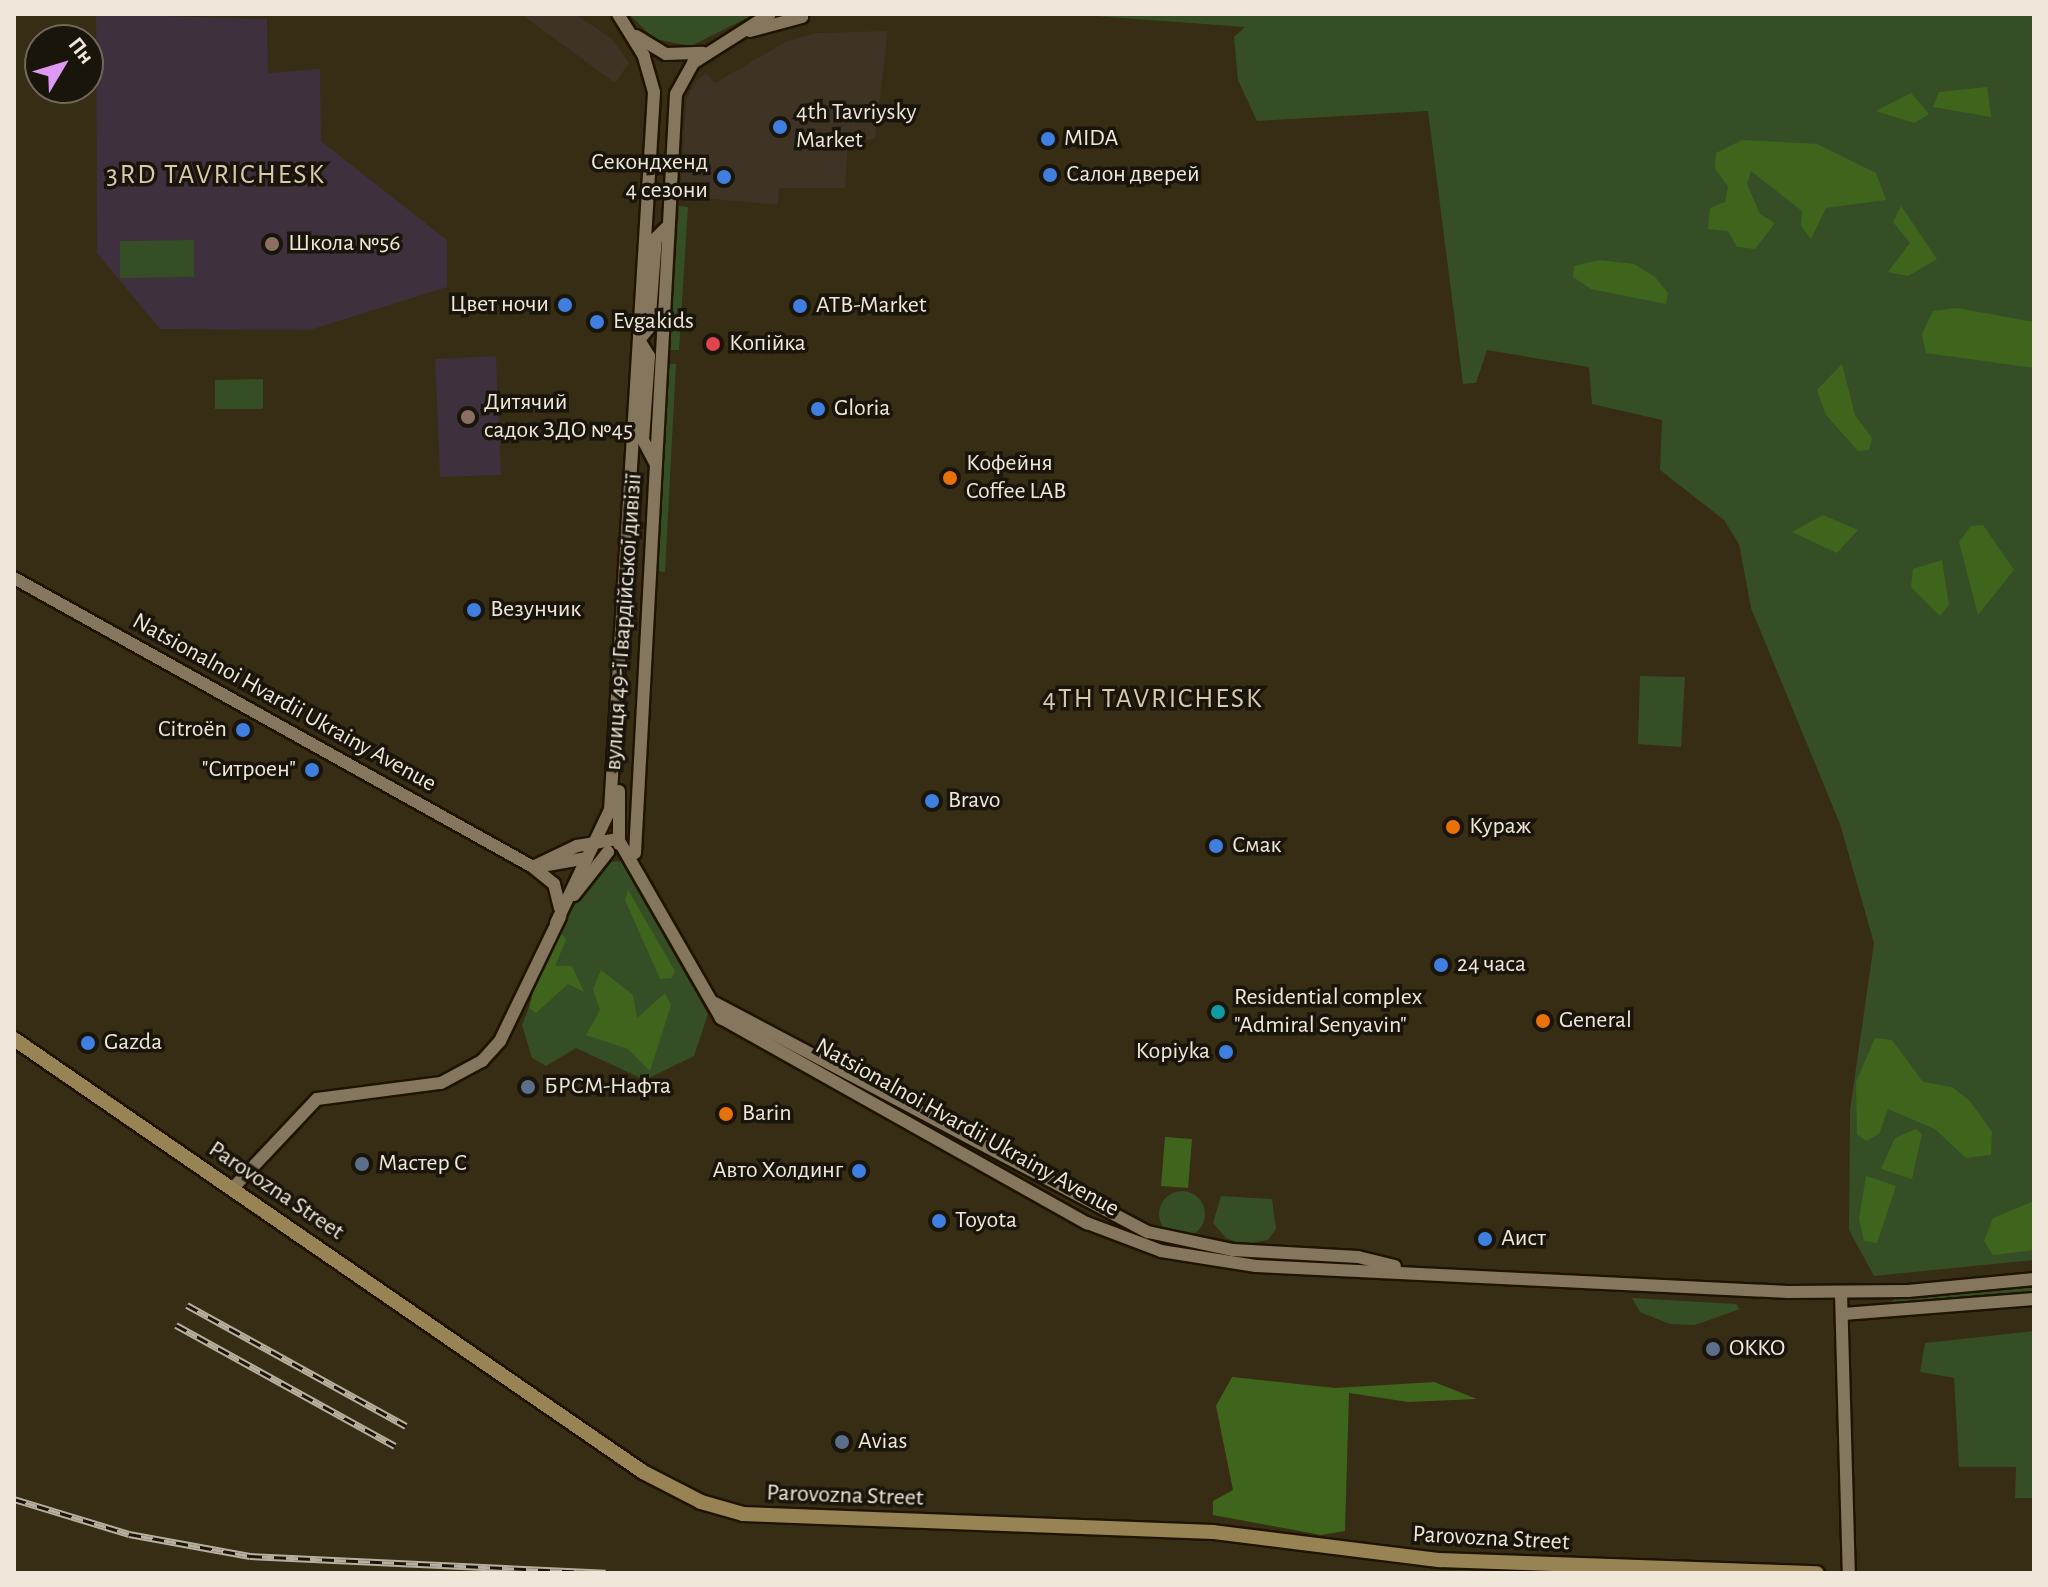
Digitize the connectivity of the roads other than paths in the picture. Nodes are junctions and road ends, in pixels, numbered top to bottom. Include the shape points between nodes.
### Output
1 (618, 14) edge
2 (770, 14) edge
3 (788, 14) edge
4 (627, 29) junction
5 (747, 31) junction
6 (707, 53) junction
7 (666, 228) junction
8 (639, 340) junction
9 (656, 464) junction
10 (14, 578) edge
11 (616, 703) junction
12 (601, 826) junction
13 (633, 826) junction
14 (612, 845) junction
15 (577, 846) junction
16 (583, 859) junction
17 (533, 867) junction
18 (643, 880) junction
19 (556, 923) junction
20 (14, 1039) edge
21 (233, 1188) junction
22 (2034, 1279) edge
23 (1841, 1293) junction
24 (2034, 1299) edge
25 (1843, 1314) junction
26 (1817, 1573) edge
27 (1849, 1573) edge

1 - 4 street
2 - 5 street
3 - 5 street via 802,17
4 - 6 street via 666,54
4 - 8 street, вулиця 49-ї Гвардійської дивізії via 654,92
5 - 6 street
6 - 7 street via 686,71 676,94
7 - 8 street via 656,238 649,328
7 - 9 street, вулиця 49-ї Гвардійської дивізії
8 - 9 street via 649,356 643,440
8 - 11 street, вулиця 49-ї Гвардійської дивізії
9 - 13 street, вулиця 49-ї Гвардійської дивізії
10 - 17 street, Natsionalnoi Hvardii Ukrainy Avenue
11 - 12 street, вулиця 49-ї Гвардійської дивізії via 610,810
11 - 14 street via 622,724
12 - 14 street, вулиця 49-ї Гвардійської дивізії
12 - 15 street
13 - 14 street
13 - 18 street
14 - 15 street
14 - 16 street
14 - 18 street, Natsionalnoi Hvardii Ukrainy Avenue
14 - 19 street
15 - 17 street
16 - 17 street
16 - 19 street
17 - 19 street, Natsionalnoi Hvardii Ukrainy Avenue via 559,893
18 - 23 street, Natsionalnoi Hvardii Ukrainy Avenue via 721,1018 1138,1244 1256,1266
19 - 21 street via 500,1041 482,1061 441,1083 317,1099
20 - 21 main road, Parovozna Street
21 - 26 main road, Parovozna Street via 643,1472 743,1514 1130,1527 1439,1560
22 - 23 street, Natsionalnoi Hvardii Ukrainy Avenue
23 - 25 street
24 - 25 street
25 - 27 street

